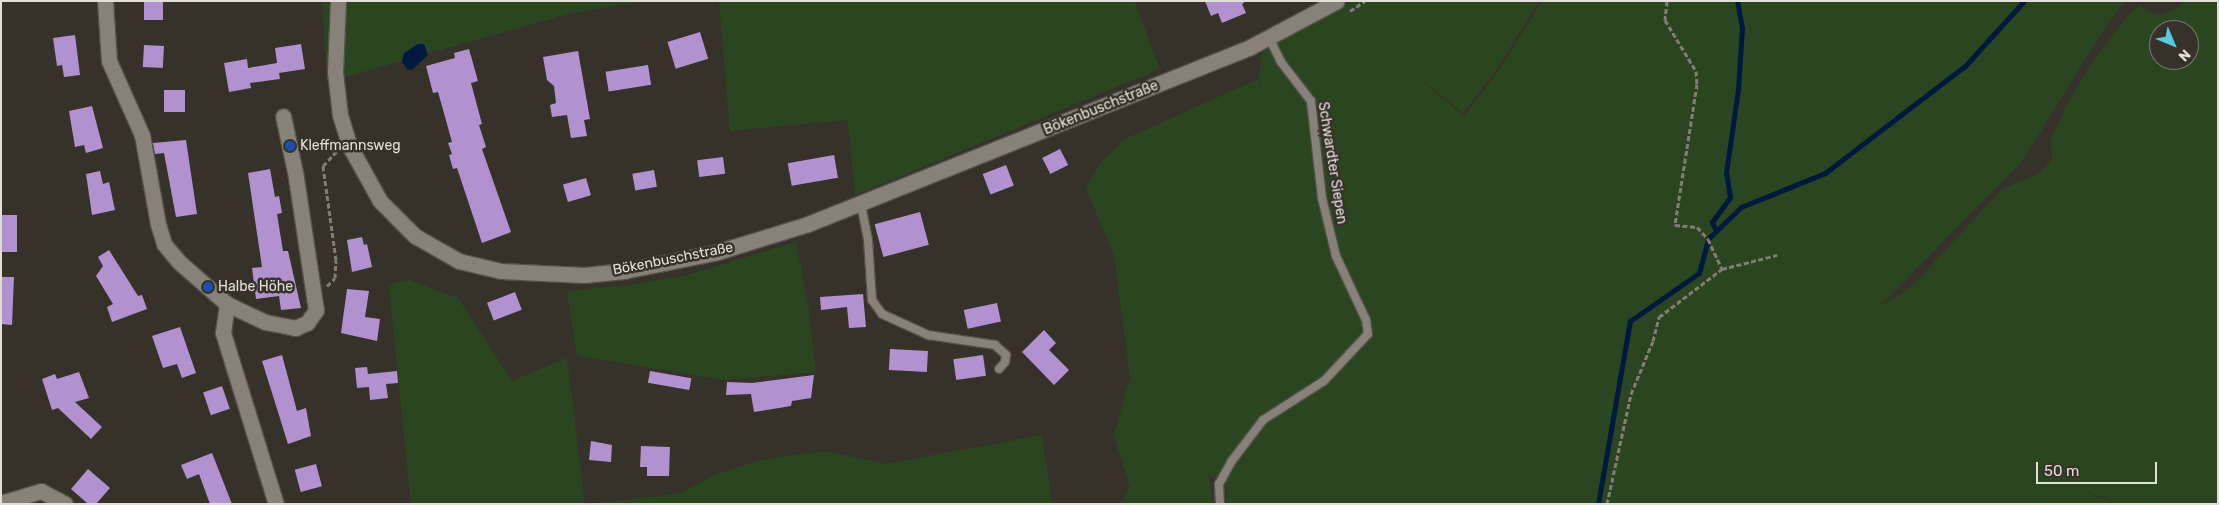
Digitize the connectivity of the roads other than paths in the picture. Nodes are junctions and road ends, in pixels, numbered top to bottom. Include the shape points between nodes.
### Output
1 (105, 1) edge
2 (338, 1) edge
3 (1336, 1) edge
4 (1269, 37) junction
5 (283, 116) dead end
6 (860, 204) junction
7 (226, 304) junction
8 (999, 369) dead end
9 (1, 503) edge
10 (65, 504) edge
11 (276, 504) edge
12 (1220, 504) edge

1 - 7 main road via 108,61 142,135 164,244 179,262
2 - 6 main road, Bökenbuschstraße via 335,72 340,115 349,145 380,201 402,225 459,261 502,271 584,275 642,268 763,240
3 - 4 main road, Bökenbuschstraße
4 - 6 main road, Bökenbuschstraße
4 - 12 lane, Schwardter Siepen via 1281,62 1311,101 1322,198 1336,256 1366,320 1368,334 1324,382 1263,420 1231,462 1219,484
5 - 7 main road via 296,177 316,310 307,323 295,328 264,322
6 - 8 lane via 868,240 868,282 872,300 882,314 928,336 995,345 1006,355
7 - 11 main road via 223,333
9 - 10 main road via 41,491

